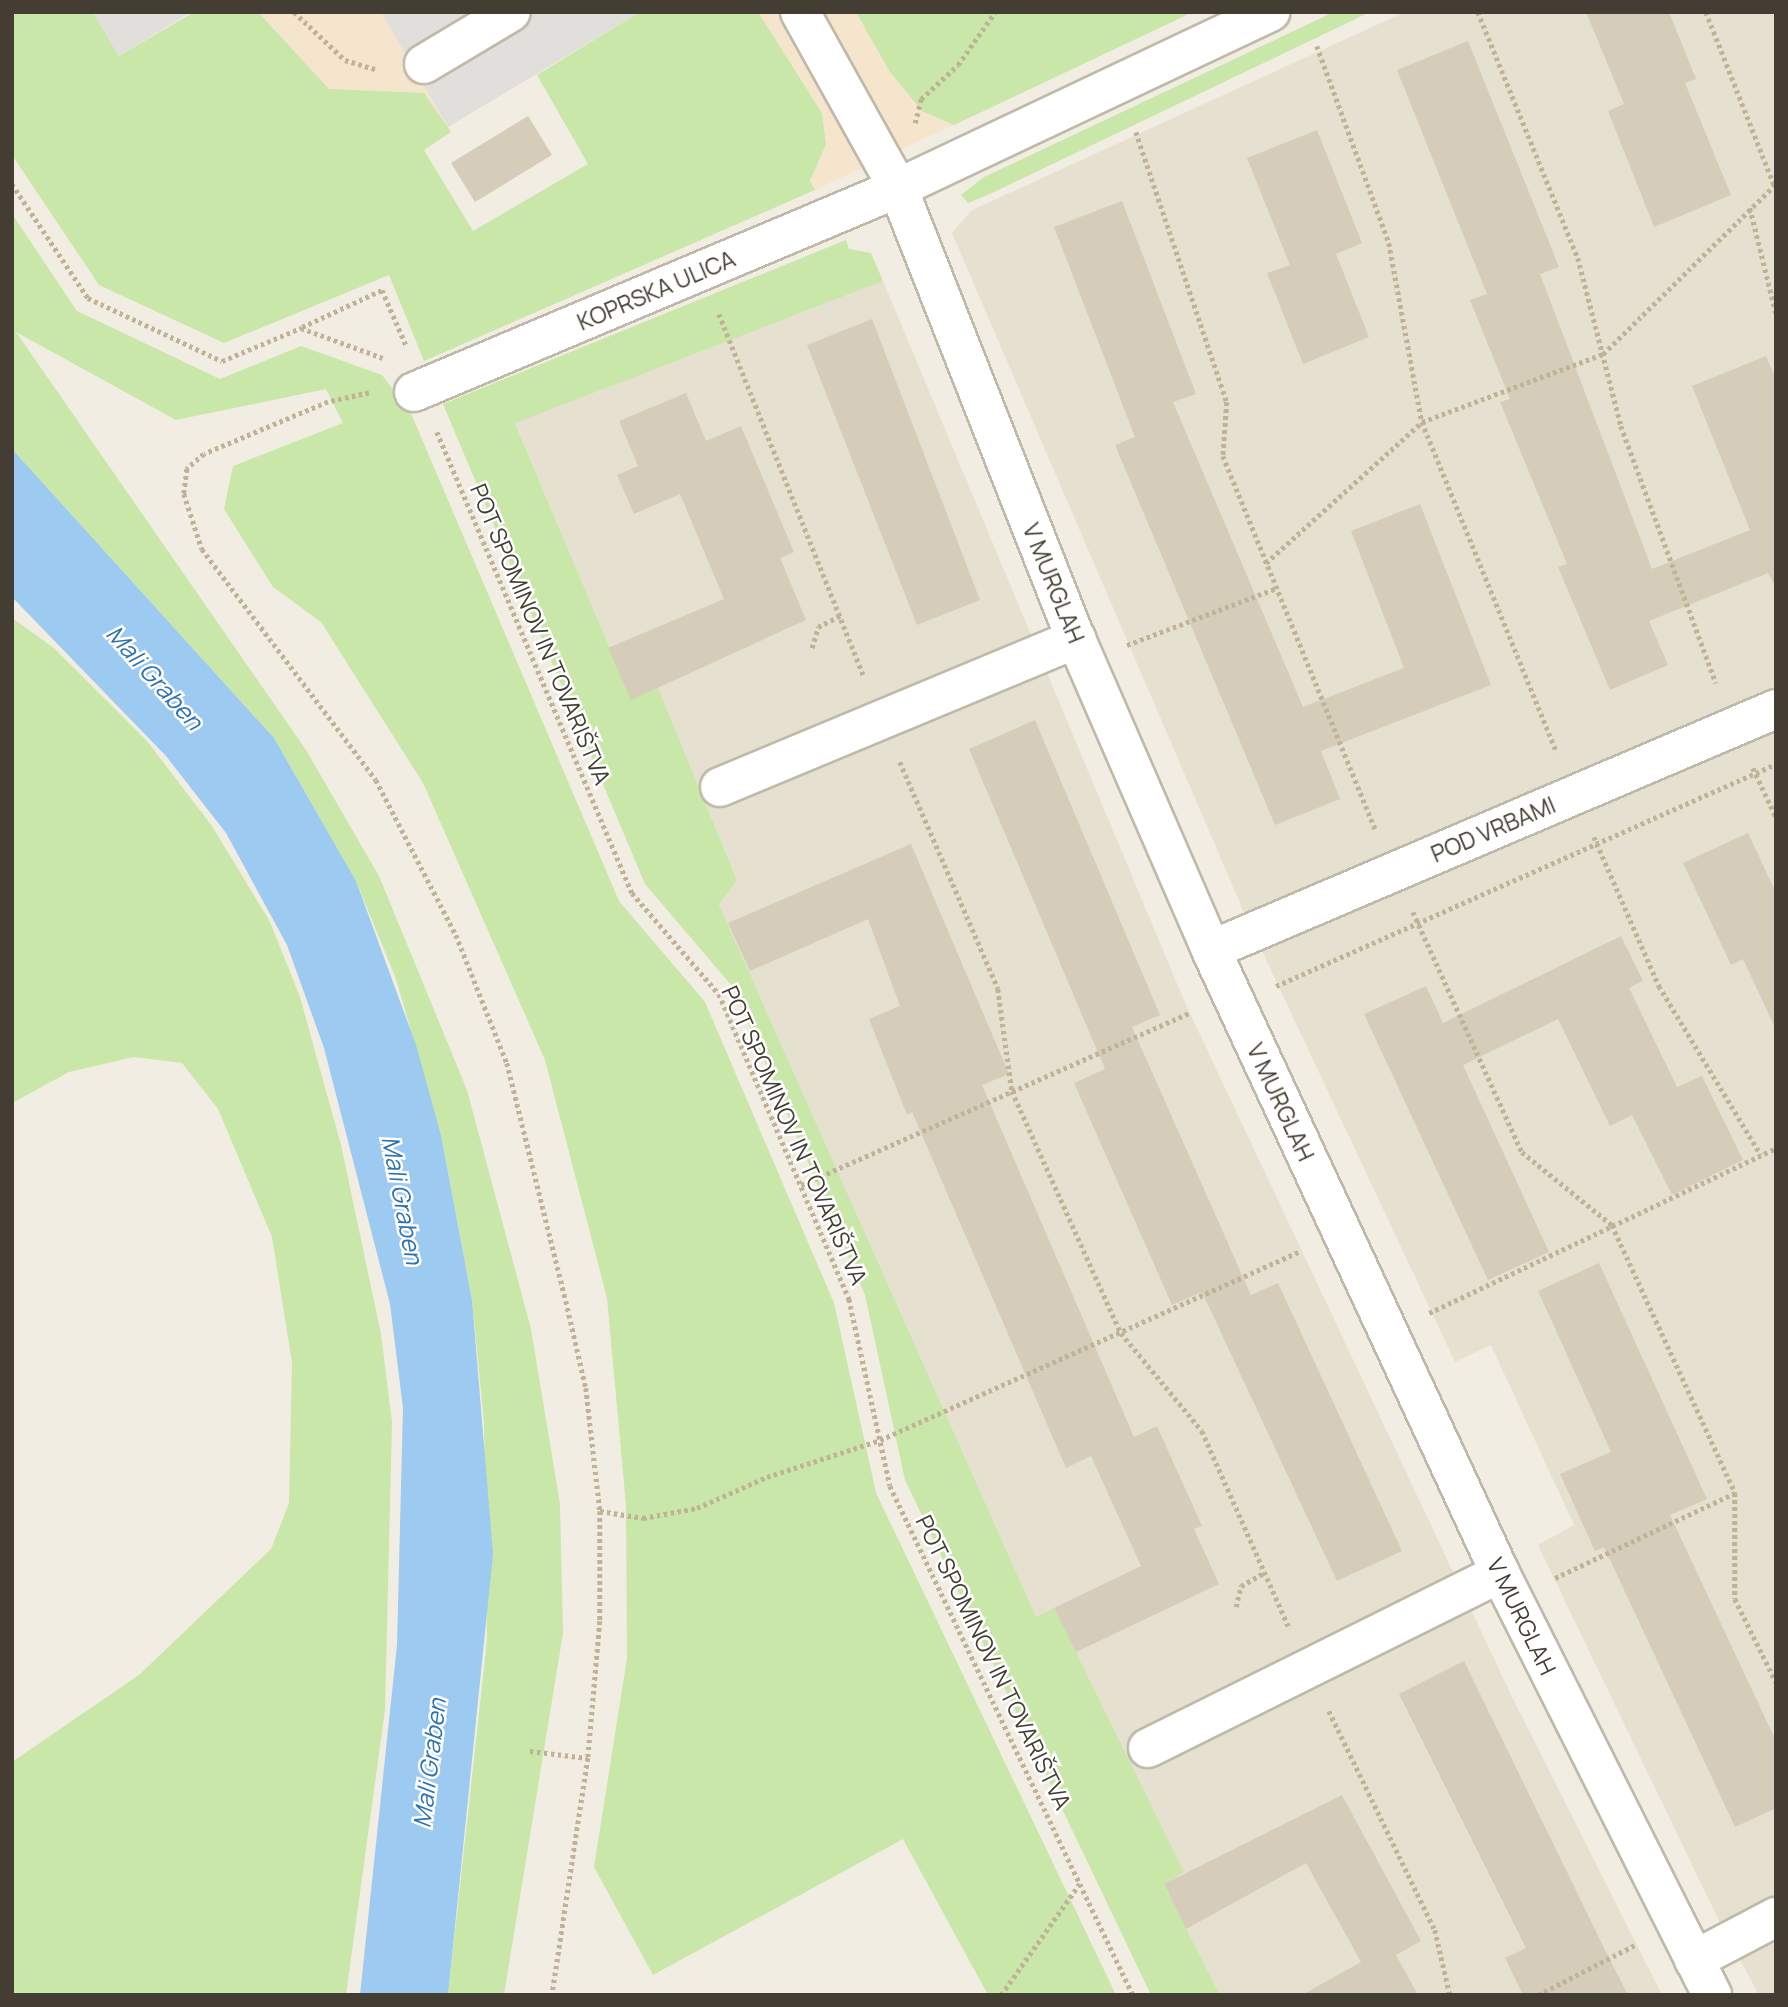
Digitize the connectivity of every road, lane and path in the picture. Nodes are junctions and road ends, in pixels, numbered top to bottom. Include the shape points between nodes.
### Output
1 (294, 12) edge
2 (511, 12) edge
3 (800, 12) edge
4 (995, 12) edge
5 (1272, 12) edge
6 (1478, 12) edge
7 (1706, 12) edge
8 (1317, 46) dead end
9 (424, 64) joint
10 (1136, 132) dead end
11 (12, 184) edge
12 (1775, 185) edge
13 (898, 188) junction
14 (1749, 208) junction
15 (702, 271) junction
16 (1776, 313) edge
17 (301, 328) junction
18 (1603, 354) junction
19 (414, 392) junction
20 (1423, 422) junction
21 (1266, 563) junction
22 (1277, 589) junction
23 (840, 616) junction
24 (1076, 639) junction
25 (1122, 647) dead end
26 (812, 648) dead end
27 (1776, 709) edge
28 (882, 721) junction
29 (1734, 727) junction
30 (1776, 764) edge
31 (1755, 773) junction
32 (720, 787) dead end
33 (1576, 794) junction
34 (1776, 817) edge
35 (1597, 843) junction
36 (1394, 872) junction
37 (1417, 922) junction
38 (1211, 950) junction
39 (1269, 989) dead end
40 (1231, 995) junction
41 (1012, 1091) junction
42 (1776, 1148) edge
43 (1761, 1155) junction
44 (801, 1185) junction
45 (1612, 1225) junction
46 (1308, 1248) dead end
47 (1423, 1315) dead end
48 (1121, 1333) junction
49 (880, 1440) junction
50 (1735, 1493) junction
51 (600, 1511) junction
52 (1265, 1572) junction
53 (1500, 1573) junction
54 (1549, 1580) dead end
55 (1236, 1607) dead end
56 (1307, 1668) junction
57 (1776, 1682) edge
58 (1148, 1748) dead end
59 (530, 1751) dead end
60 (588, 1758) junction
61 (1080, 1884) junction
62 (1776, 1917) edge
63 (1636, 1945) dead end
64 (1694, 1960) junction
65 (552, 1995) edge
66 (1001, 1995) edge
67 (1133, 1995) edge
68 (1450, 1995) edge
69 (1538, 1995) edge
70 (1712, 1995) edge

1 - 9 path via 345,60 399,71
2 - 9 street
3 - 13 street
4 - 13 path via 958,65 922,99
5 - 13 street, KOPRSKA ULICA
6 - 18 path via 1578,258
7 - 12 path
8 - 20 path via 1389,243
10 - 21 path via 1227,402 1223,456
11 - 17 path via 88,298 222,361
12 - 14 path
13 - 15 street, KOPRSKA ULICA
13 - 24 street, V MURGLAH
14 - 16 path
14 - 18 path
15 - 19 street, KOPRSKA ULICA
15 - 23 path
17 - 19 path, POT SPOMINOV IN TOVARIŠTVA via 399,366
17 - 19 path via 382,290 408,349
18 - 20 path
18 - 29 path via 1621,426
19 - 44 path, POT SPOMINOV IN TOVARIŠTVA via 427,407 632,893 719,994
19 - 51 path via 328,402 204,454 187,469 184,494 202,549 376,780 456,935 507,1063 586,1388
20 - 21 path
20 - 33 path
21 - 22 path
22 - 25 path
22 - 36 path
23 - 26 path via 818,627
23 - 28 path
24 - 28 street
24 - 38 street, V MURGLAH
27 - 29 street, POD VRBAMI
28 - 32 street
28 - 41 path via 998,989
29 - 31 path
29 - 33 street, POD VRBAMI
30 - 31 path
31 - 34 path
31 - 35 path
33 - 35 path
33 - 36 street, POD VRBAMI
35 - 37 path
35 - 43 path via 1659,986
36 - 37 path
36 - 38 street, POD VRBAMI
37 - 39 path
37 - 45 path via 1522,1152
38 - 40 street, V MURGLAH
40 - 41 path
40 - 53 street, V MURGLAH
41 - 44 path
41 - 48 path
42 - 43 path
43 - 45 path
44 - 49 path, POT SPOMINOV IN TOVARIŠTVA via 849,1299
45 - 47 path
45 - 50 path
46 - 48 path
48 - 49 path
48 - 52 path via 1202,1431
49 - 51 path via 767,1477 697,1508 643,1518
49 - 61 path, POT SPOMINOV IN TOVARIŠTVA via 890,1486
50 - 54 path
50 - 57 path via 1735,1600
51 - 60 path via 600,1621
52 - 55 path via 1241,1586
52 - 56 path
53 - 56 street
53 - 64 street, V MURGLAH
56 - 58 street
56 - 68 path via 1435,1930
59 - 60 path
60 - 65 path
61 - 66 path
61 - 67 path, POT SPOMINOV IN TOVARIŠTVA
62 - 64 street
63 - 69 path
64 - 70 street, V MURGLAH

